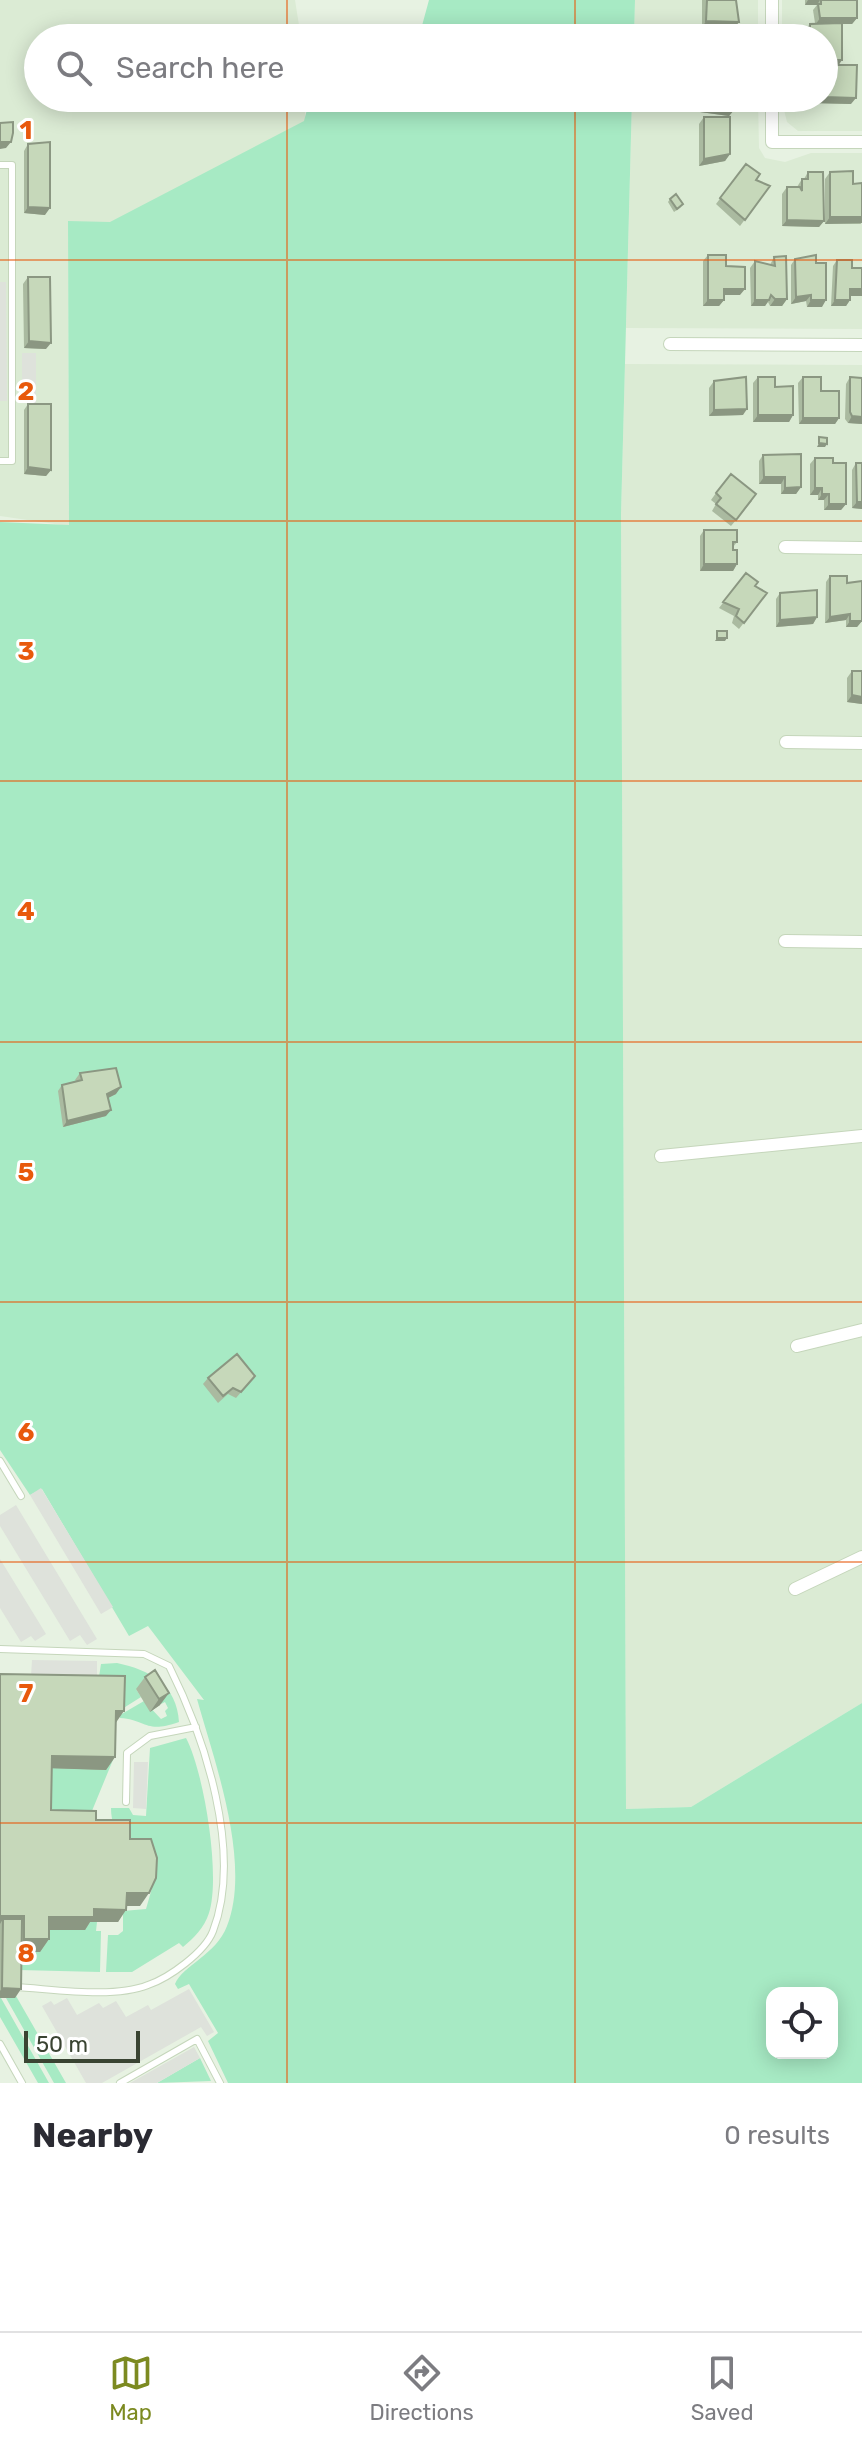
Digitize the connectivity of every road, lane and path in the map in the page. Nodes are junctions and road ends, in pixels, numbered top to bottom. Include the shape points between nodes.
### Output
1 (772, 0) edge
2 (772, 24) edge
3 (772, 112) edge
4 (862, 142) edge
5 (0, 165) edge
6 (670, 344) dead end
7 (862, 345) edge
8 (0, 461) edge
9 (785, 547) dead end
10 (862, 548) edge
11 (786, 742) dead end
12 (862, 743) edge
13 (785, 941) dead end
14 (862, 942) edge
15 (862, 1136) edge
16 (661, 1156) dead end
17 (862, 1330) edge
18 (797, 1346) dead end
19 (0, 1461) edge
20 (21, 1496) dead end
21 (862, 1557) edge
22 (795, 1589) dead end
23 (0, 1649) edge
24 (196, 1727) junction
25 (126, 1802) dead end
26 (15, 1987) edge
27 (0, 2044) edge
28 (22, 2083) edge
29 (120, 2083) edge
30 (220, 2083) edge

1 - 2 street
3 - 4 street via 772,142
5 - 8 lane via 12,165 12,461
6 - 7 street
9 - 10 street
11 - 12 street
13 - 14 street
15 - 16 street
17 - 18 street
19 - 20 lane
21 - 22 street
23 - 24 lane via 144,1654 169,1666
24 - 25 lane via 150,1736 127,1753
24 - 26 lane via 216,1805 224,1883 212,1934 192,1956 148,1985 111,1990
27 - 28 lane
29 - 30 lane via 197,2039

